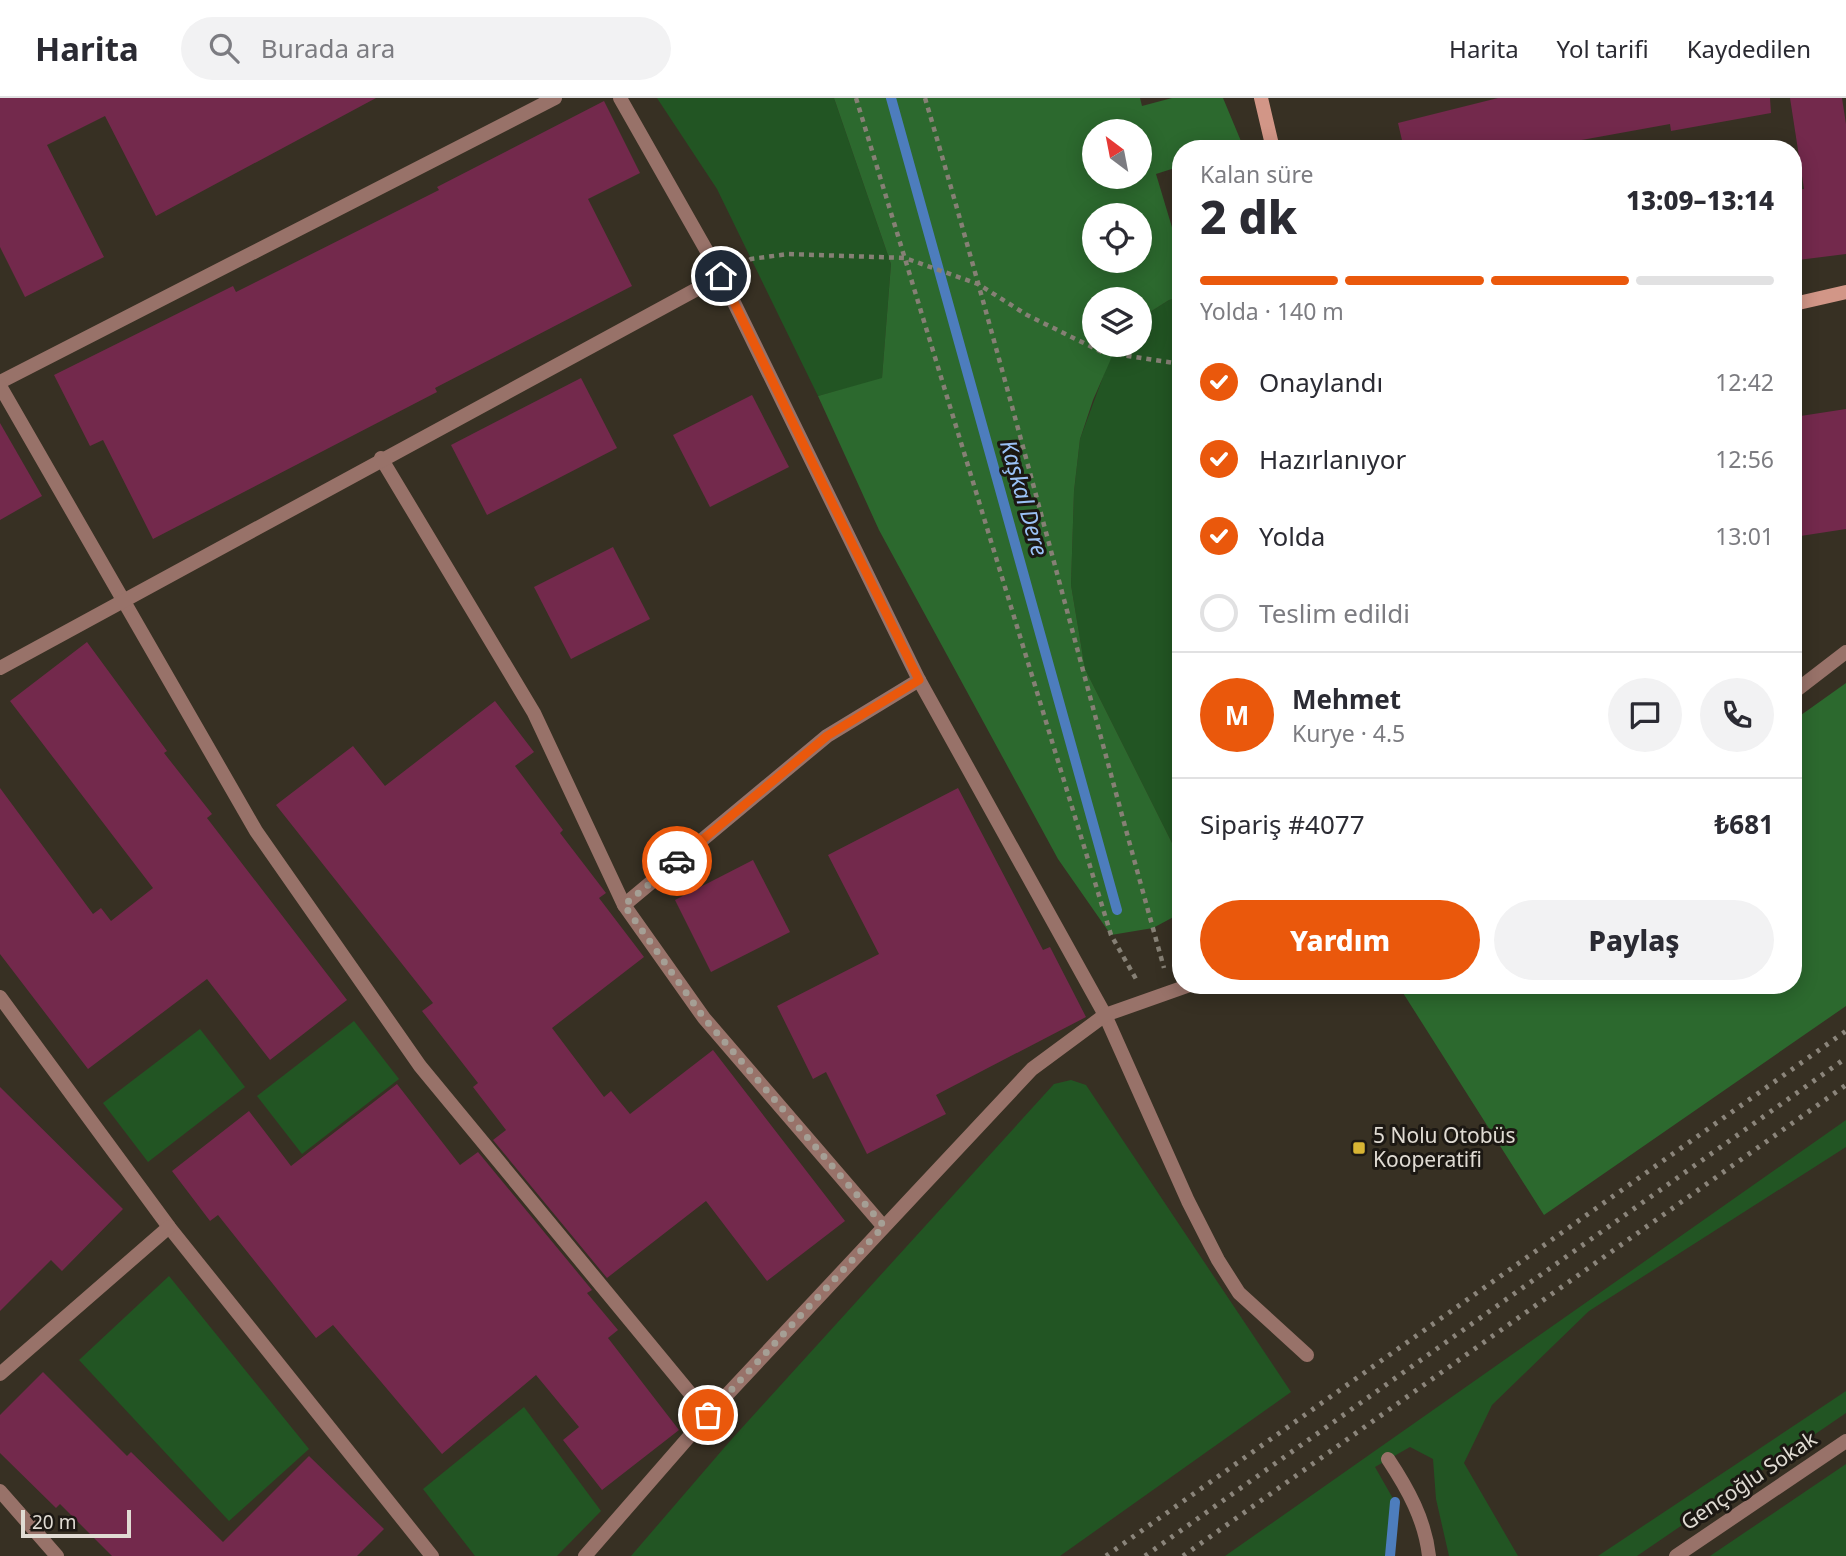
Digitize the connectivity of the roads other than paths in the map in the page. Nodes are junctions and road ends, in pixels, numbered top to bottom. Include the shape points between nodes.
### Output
1 (555, 98) edge
2 (620, 98) edge
3 (1261, 98) edge
4 (1271, 140) edge
5 (721, 276) junction
6 (1846, 292) edge
7 (1802, 302) edge
8 (0, 384) edge
9 (381, 458) junction
10 (125, 600) junction
11 (1846, 652) edge
12 (0, 668) edge
13 (919, 680) junction
14 (1802, 686) edge
15 (624, 905) junction
16 (1172, 992) edge
17 (0, 997) edge
18 (1105, 1015) junction
19 (884, 1226) junction
20 (169, 1227) junction
21 (1307, 1355) dead end
22 (0, 1374) edge
23 (708, 1415) junction
24 (1846, 1441) edge
25 (1388, 1459) dead end
26 (0, 1491) edge
27 (57, 1556) edge
28 (432, 1556) edge
29 (585, 1556) edge
30 (1429, 1556) edge
31 (1676, 1556) edge

1 - 8 street
2 - 5 street
3 - 4 main road
5 - 9 street
5 - 13 street
6 - 7 main road
8 - 10 street
9 - 10 street
9 - 15 street via 534,713
10 - 12 street
10 - 23 street via 256,831 420,1066
11 - 14 street
13 - 15 street via 827,736
13 - 18 street
15 - 19 street via 704,1018
16 - 18 street
17 - 20 street
18 - 19 street via 1032,1069
18 - 21 street via 1218,1260 1239,1293
19 - 23 street
20 - 22 street
20 - 28 street
23 - 29 street
24 - 31 street, Gençoğlu Sokak
25 - 30 street via 1419,1516
26 - 27 street

